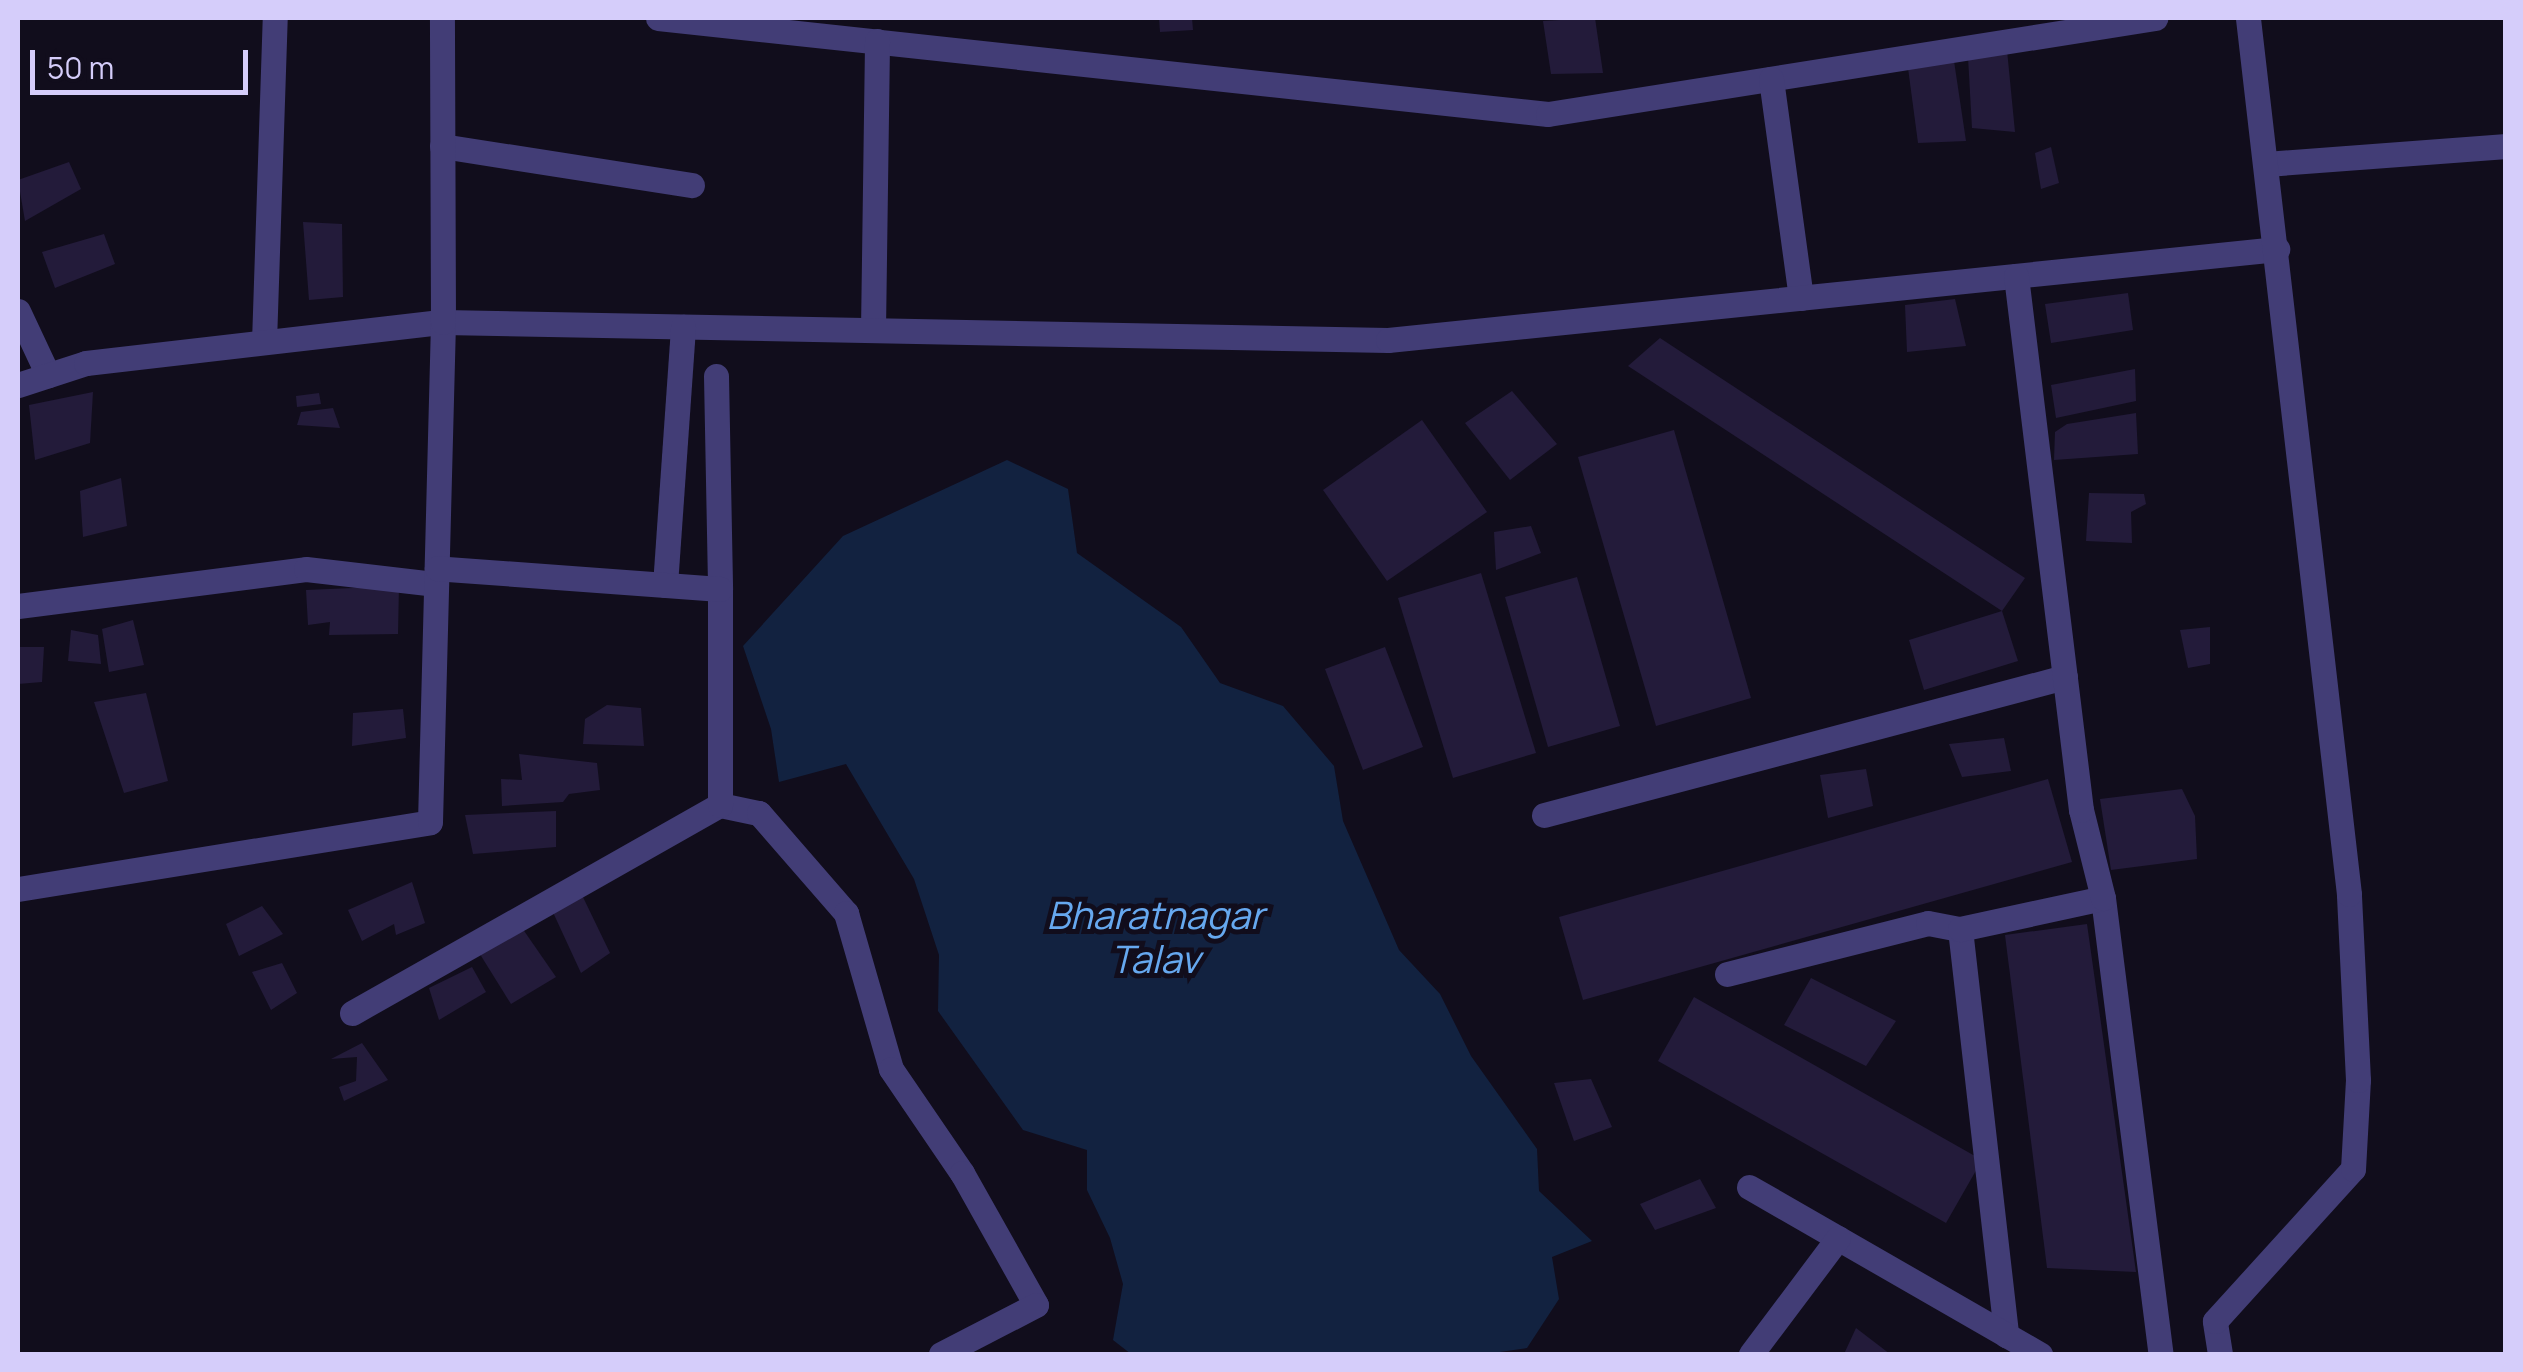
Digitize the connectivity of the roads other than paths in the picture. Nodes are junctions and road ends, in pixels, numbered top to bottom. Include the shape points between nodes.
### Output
1 (274, 18) edge
2 (442, 18) edge
3 (658, 18) edge
4 (2155, 18) edge
5 (2248, 18) edge
6 (877, 41) junction
7 (1771, 78) junction
8 (442, 146) junction
9 (2506, 146) edge
10 (2266, 164) junction
11 (692, 185) dead end
12 (2277, 250) junction
13 (2016, 276) junction
14 (1801, 298) junction
15 (18, 311) edge
16 (443, 322) junction
17 (683, 327) junction
18 (874, 330) junction
19 (264, 342) junction
20 (48, 375) junction
21 (716, 376) dead end
22 (18, 384) edge
23 (436, 576) junction
24 (665, 585) junction
25 (720, 588) junction
26 (18, 606) edge
27 (2065, 677) junction
28 (720, 805) junction
29 (1544, 815) dead end
30 (18, 890) edge
31 (2103, 898) junction
32 (1960, 929) junction
33 (1728, 974) dead end
34 (352, 1013) dead end
35 (1749, 1186) dead end
36 (1838, 1238) junction
37 (2006, 1335) junction
38 (940, 1354) edge
39 (1751, 1354) edge
40 (2040, 1354) edge
41 (2161, 1354) edge
42 (2220, 1354) edge

1 - 19 street
2 - 8 street
3 - 6 street
4 - 7 street
5 - 10 street
6 - 7 street via 1548,114
6 - 18 street
7 - 14 street
8 - 11 street
8 - 16 street
9 - 10 street
10 - 12 street
12 - 13 street
12 - 42 street via 2349,894 2358,1080 2353,1169 2216,1320
13 - 14 street
13 - 27 street
14 - 18 street via 1388,340
15 - 20 street
16 - 17 street
16 - 19 street
16 - 23 street
17 - 18 street
17 - 24 street
19 - 20 street via 86,363
20 - 22 street
21 - 25 street
23 - 24 street
23 - 26 street via 306,569
23 - 30 street via 430,822
24 - 25 street
25 - 28 street
27 - 29 street
27 - 31 street via 2081,810
28 - 34 street
28 - 38 street via 759,812 846,913 891,1069 962,1173 1036,1305
31 - 32 street
31 - 41 street
32 - 33 street via 1928,922
32 - 37 street
35 - 36 street
36 - 37 street
36 - 39 street
37 - 40 street

